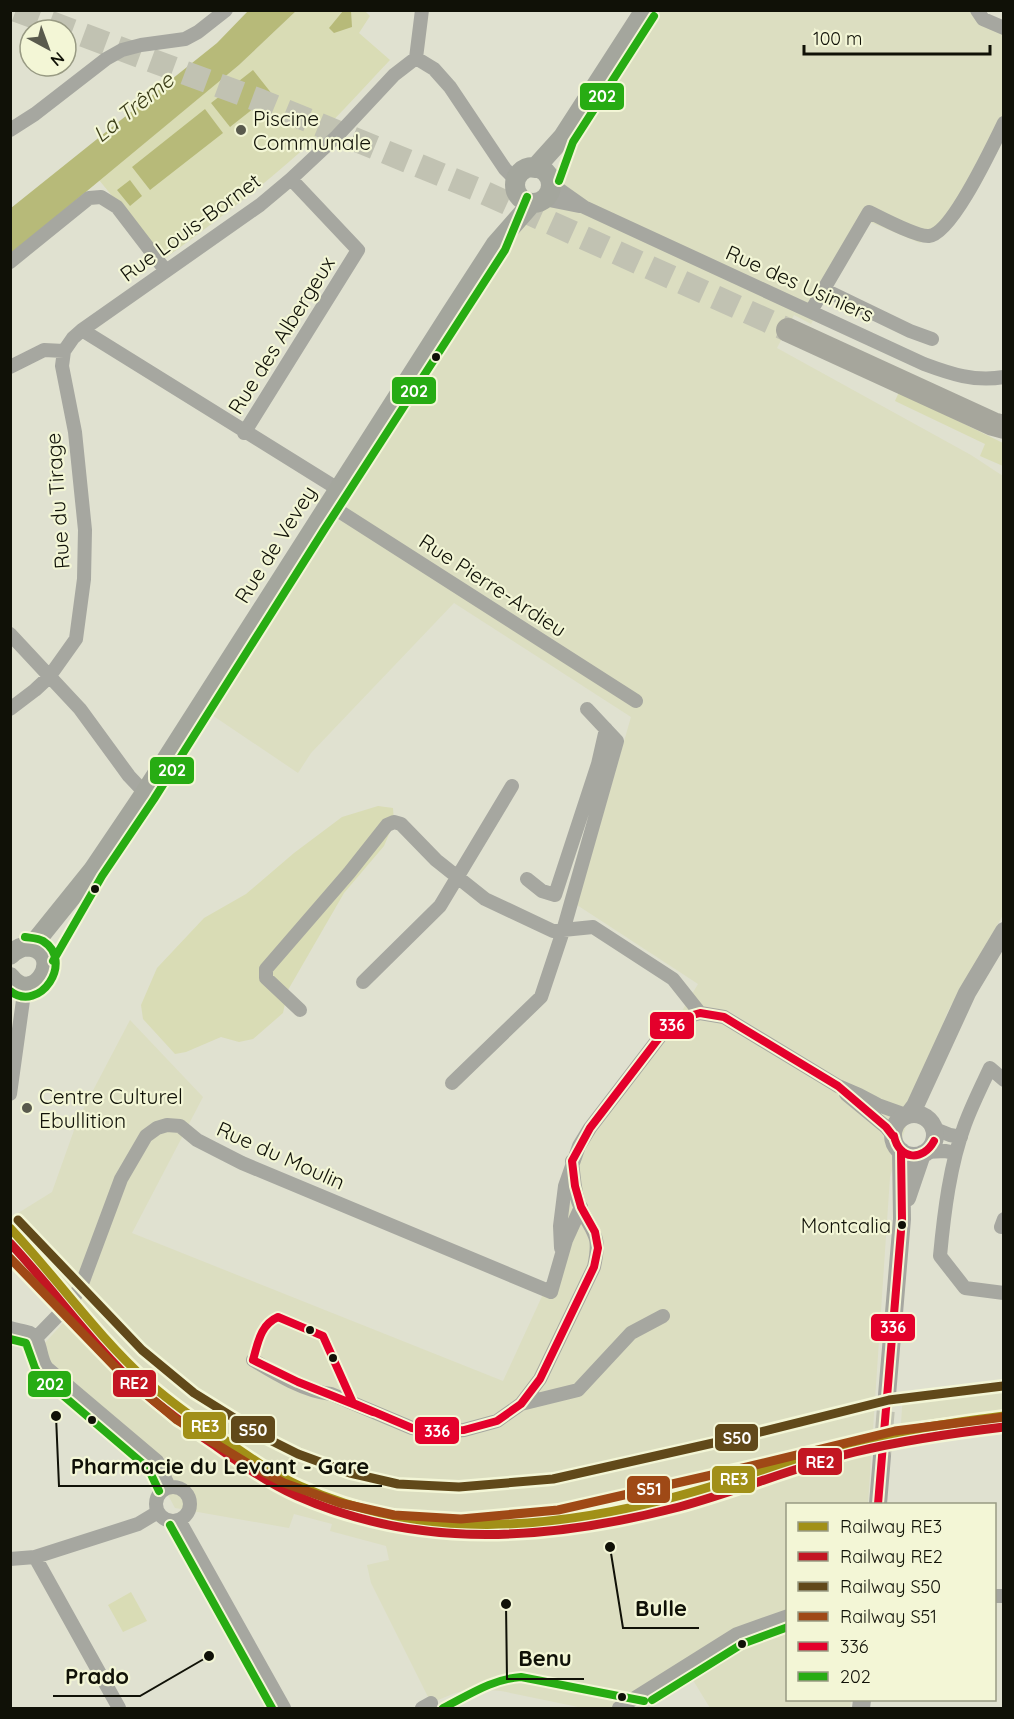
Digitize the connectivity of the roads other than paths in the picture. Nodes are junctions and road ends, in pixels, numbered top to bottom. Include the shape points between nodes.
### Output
1 (226, 10) edge
2 (422, 10) edge
3 (645, 10) edge
4 (977, 10) edge
5 (1004, 28) edge
6 (416, 58) junction
7 (1004, 123) edge
8 (10, 130) edge
9 (291, 179) junction
10 (535, 186) junction
11 (10, 261) edge
12 (166, 271) junction
13 (823, 290) junction
14 (811, 311) junction
15 (82, 330) junction
16 (788, 330) tunnel mouth
17 (932, 339) dead end
18 (64, 351) junction
19 (10, 367) edge
20 (1004, 378) edge
21 (1000, 428) edge
22 (244, 433) junction
23 (333, 497) junction
24 (10, 634) edge
25 (49, 676) junction
26 (636, 701) dead end
27 (10, 709) edge
28 (587, 709) dead end
29 (600, 779) junction
30 (512, 786) dead end
31 (145, 794) junction
32 (458, 878) junction
33 (527, 879) dead end
34 (558, 886) junction
35 (574, 890) junction
36 (562, 931) junction
37 (1004, 931) edge
38 (37, 952) junction
39 (10, 955) edge
40 (18, 982) edge
41 (363, 982) dead end
42 (300, 1010) dead end
43 (700, 1013) junction
44 (947, 1035) junction
45 (1004, 1080) edge
46 (452, 1083) dead end
47 (838, 1086) junction
48 (10, 1094) edge
49 (907, 1114) junction
50 (933, 1125) junction
51 (961, 1137) junction
52 (897, 1143) junction
53 (924, 1153) junction
54 (957, 1153) junction
55 (572, 1161) junction
56 (580, 1207) junction
57 (902, 1219) junction
58 (561, 1255) junction
59 (1004, 1293) edge
60 (663, 1317) dead end
61 (10, 1328) edge
62 (36, 1338) junction
63 (331, 1394) junction
64 (887, 1395) tunnel mouth
65 (521, 1404) junction
66 (882, 1456) tunnel mouth
67 (169, 1487) junction
68 (878, 1503) edge
69 (158, 1512) junction
70 (179, 1520) junction
71 (35, 1557) junction
72 (10, 1559) edge
73 (786, 1617) edge
74 (119, 1708) edge
75 (284, 1708) edge
76 (619, 1708) edge

1 - 8 street via 185,39 122,50
2 - 6 street
3 - 10 main road, Rue de Vevey
4 - 5 street via 983,19
6 - 9 street, Rue Louis-Bornet via 394,75
6 - 10 street via 434,69 450,87 505,169
7 - 13 street via 972,184 941,231 929,236 917,234 869,212
9 - 12 street, Rue Louis-Bornet
9 - 22 street, Rue des Albergeux via 358,250
10 - 14 street, Rue des Usiniers
10 - 23 main road, Rue de Vevey
11 - 12 street via 89,198 101,197 117,207
12 - 15 street, Rue Louis-Bornet
13 - 14 street
13 - 17 street
14 - 20 street, Rue des Usiniers via 945,372 975,380
15 - 18 street, Rue Louis-Bornet
15 - 22 street, Rue Pierre-Ardieu
16 - 21 highway
18 - 19 street via 44,350
18 - 25 street, Rue du Tirage via 62,366 75,432 85,530 84,579 76,639
22 - 23 street, Rue Pierre-Ardieu
23 - 26 street, Rue Pierre-Ardieu
23 - 31 main road, Rue de Vevey
24 - 25 street
25 - 27 street, Rue du Tirage
25 - 31 street via 80,709
28 - 29 street via 617,741
29 - 34 street
29 - 35 street
30 - 32 street
31 - 38 main road, Rue de Vevey
32 - 36 street via 486,899 553,931
32 - 41 street via 440,906
32 - 42 street via 400,824 387,825 266,969 266,978
33 - 34 street via 555,895
34 - 35 street
35 - 36 street
36 - 43 street via 593,927 673,979
36 - 46 street via 542,997
37 - 44 street
38 - 39 main road via 22,947
38 - 40 main road via 46,970 44,977 38,983
40 - 48 street
43 - 47 street via 724,1017
43 - 55 street via 682,1018 665,1030 590,1128
44 - 49 street via 915,1106
44 - 50 street via 931,1105
45 - 51 street via 990,1068
47 - 49 street via 878,1106
47 - 52 street via 886,1127
49 - 50 street via 923,1115
49 - 52 street via 896,1123
50 - 51 street
50 - 53 street via 935,1140
51 - 54 street
52 - 53 street via 911,1155
52 - 57 street
53 - 54 street
53 - 57 street
54 - 59 street via 940,1256 965,1288
55 - 56 street
55 - 58 street via 560,1226
56 - 58 street
56 - 65 street via 595,1232 598,1248 594,1267 540,1379
57 - 64 street
58 - 62 street, Rue du Moulin via 551,1292 242,1163 197,1140 180,1126 167,1125 146,1136 138,1147 75,1296
60 - 65 street via 631,1333 578,1390
61 - 62 street
62 - 67 street via 43,1364 157,1461
63 - 63 street via 323,1385 254,1360 320,1393
63 - 65 street via 412,1428 443,1432 498,1421
66 - 68 street
67 - 69 street via 157,1497
67 - 70 street via 180,1488 189,1496 188,1513
69 - 70 street via 169,1521
69 - 71 street via 138,1524
70 - 75 street
71 - 72 street
71 - 74 street
73 - 76 street via 737,1634

